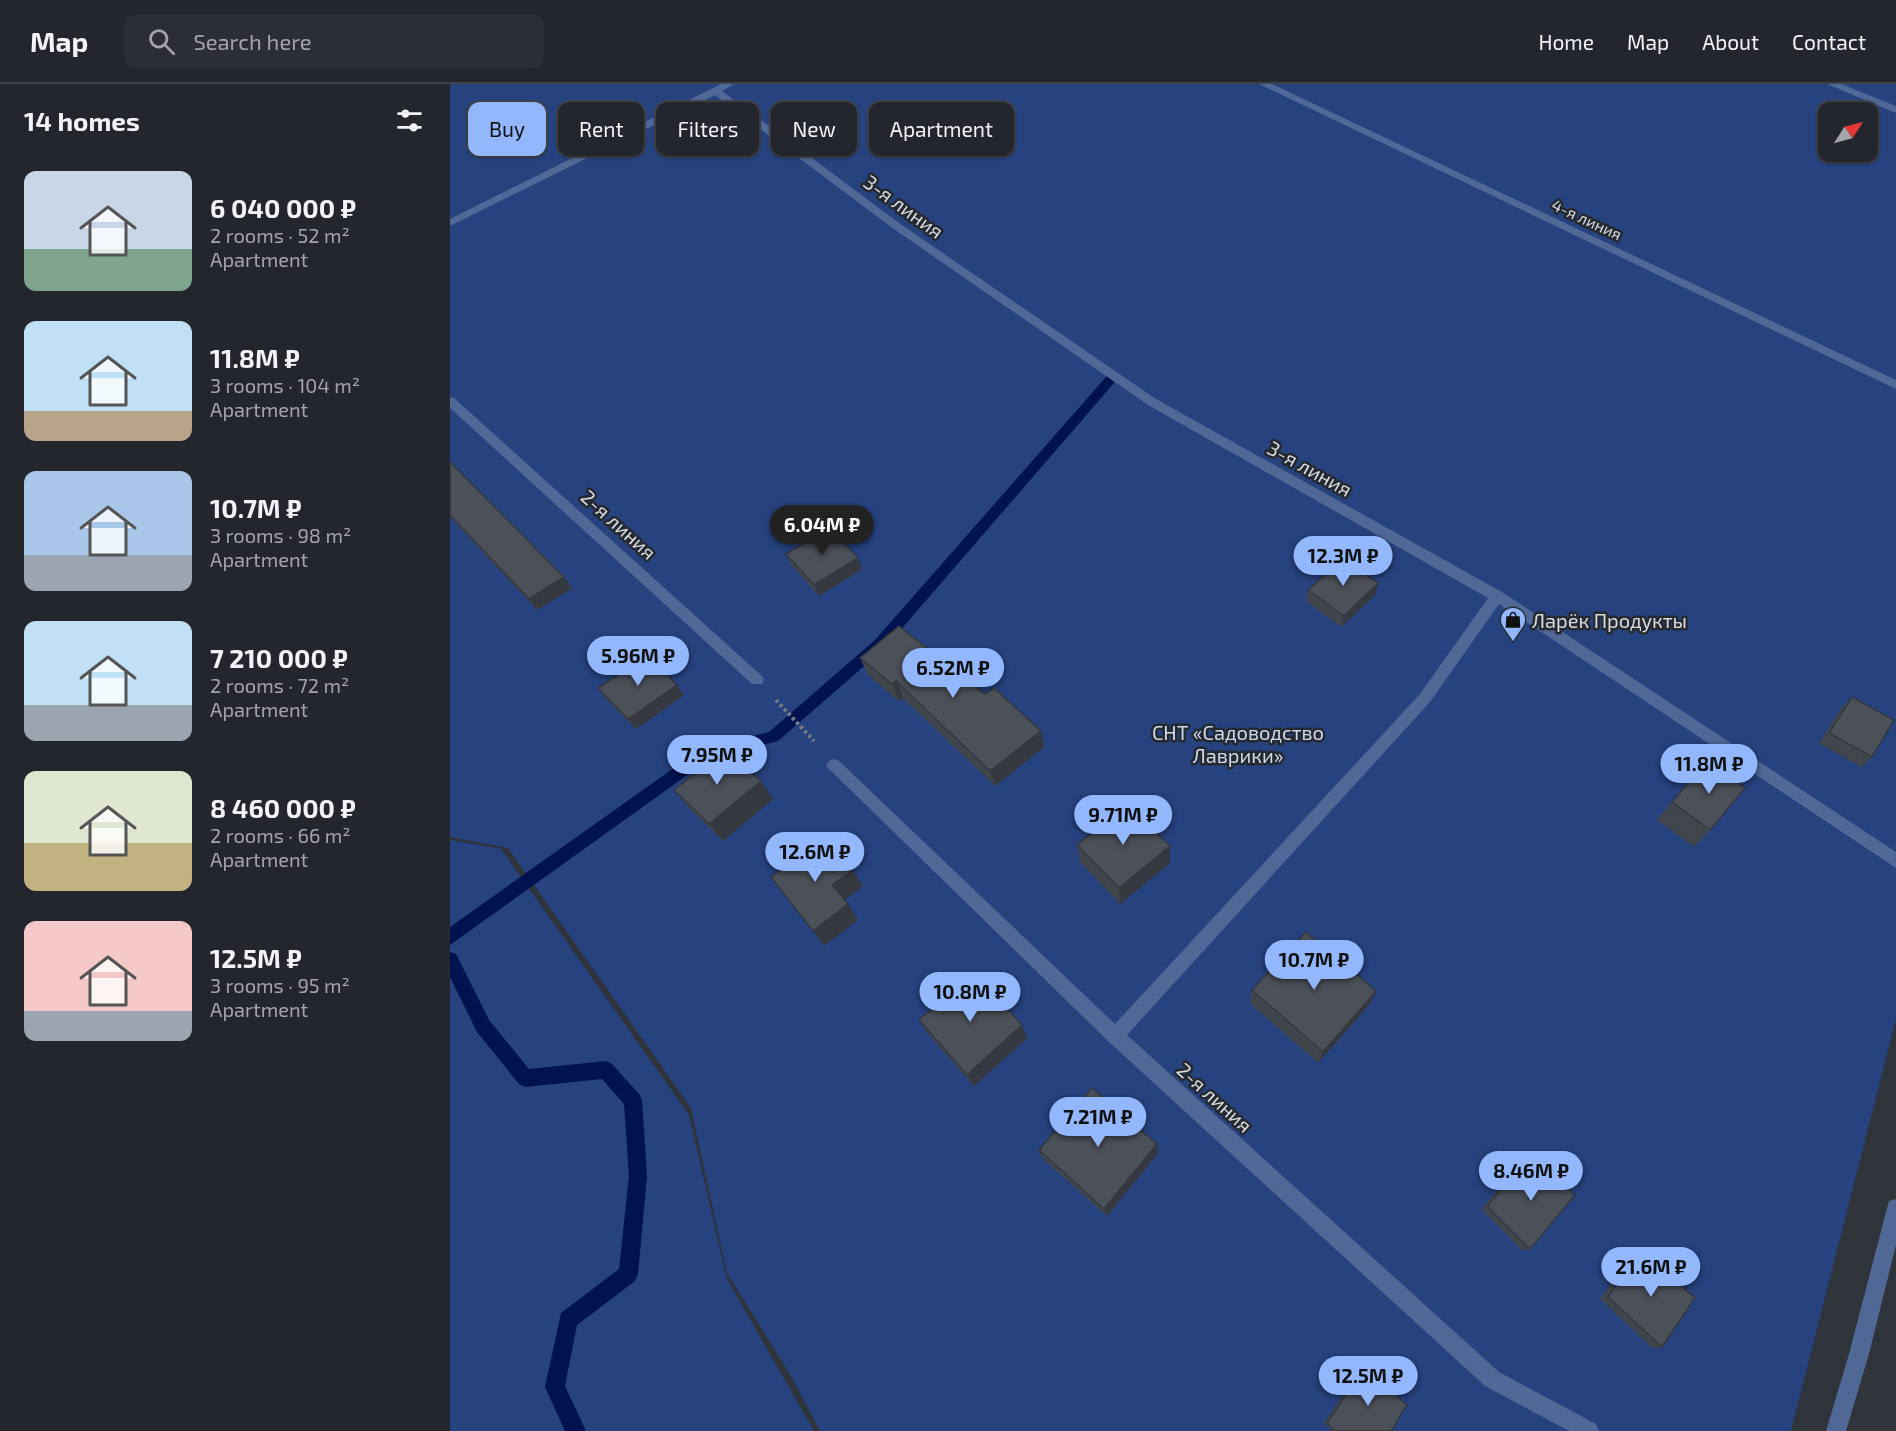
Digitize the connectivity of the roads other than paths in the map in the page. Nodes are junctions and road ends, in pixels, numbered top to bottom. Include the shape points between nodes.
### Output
1 (729, 84) edge
2 (1264, 84) edge
3 (1832, 84) edge
4 (716, 92) junction
5 (1896, 110) edge
6 (450, 223) edge
7 (1896, 385) edge
8 (450, 401) edge
9 (1497, 596) junction
10 (758, 680) dead end
11 (834, 766) dead end
12 (1896, 861) edge
13 (1115, 1036) junction
14 (1896, 1208) edge
15 (1589, 1431) edge
16 (1836, 1431) edge

1 - 4 street
2 - 7 street, 4-я линия
3 - 5 street
4 - 6 street
4 - 9 street, 3-я линия via 895,225 1152,402
8 - 10 street, 2-я линия
9 - 12 street, 3-я линия
9 - 13 street via 1425,698
11 - 13 street, 2-я линия
13 - 15 street, 2-я линия via 1492,1379
14 - 16 street

